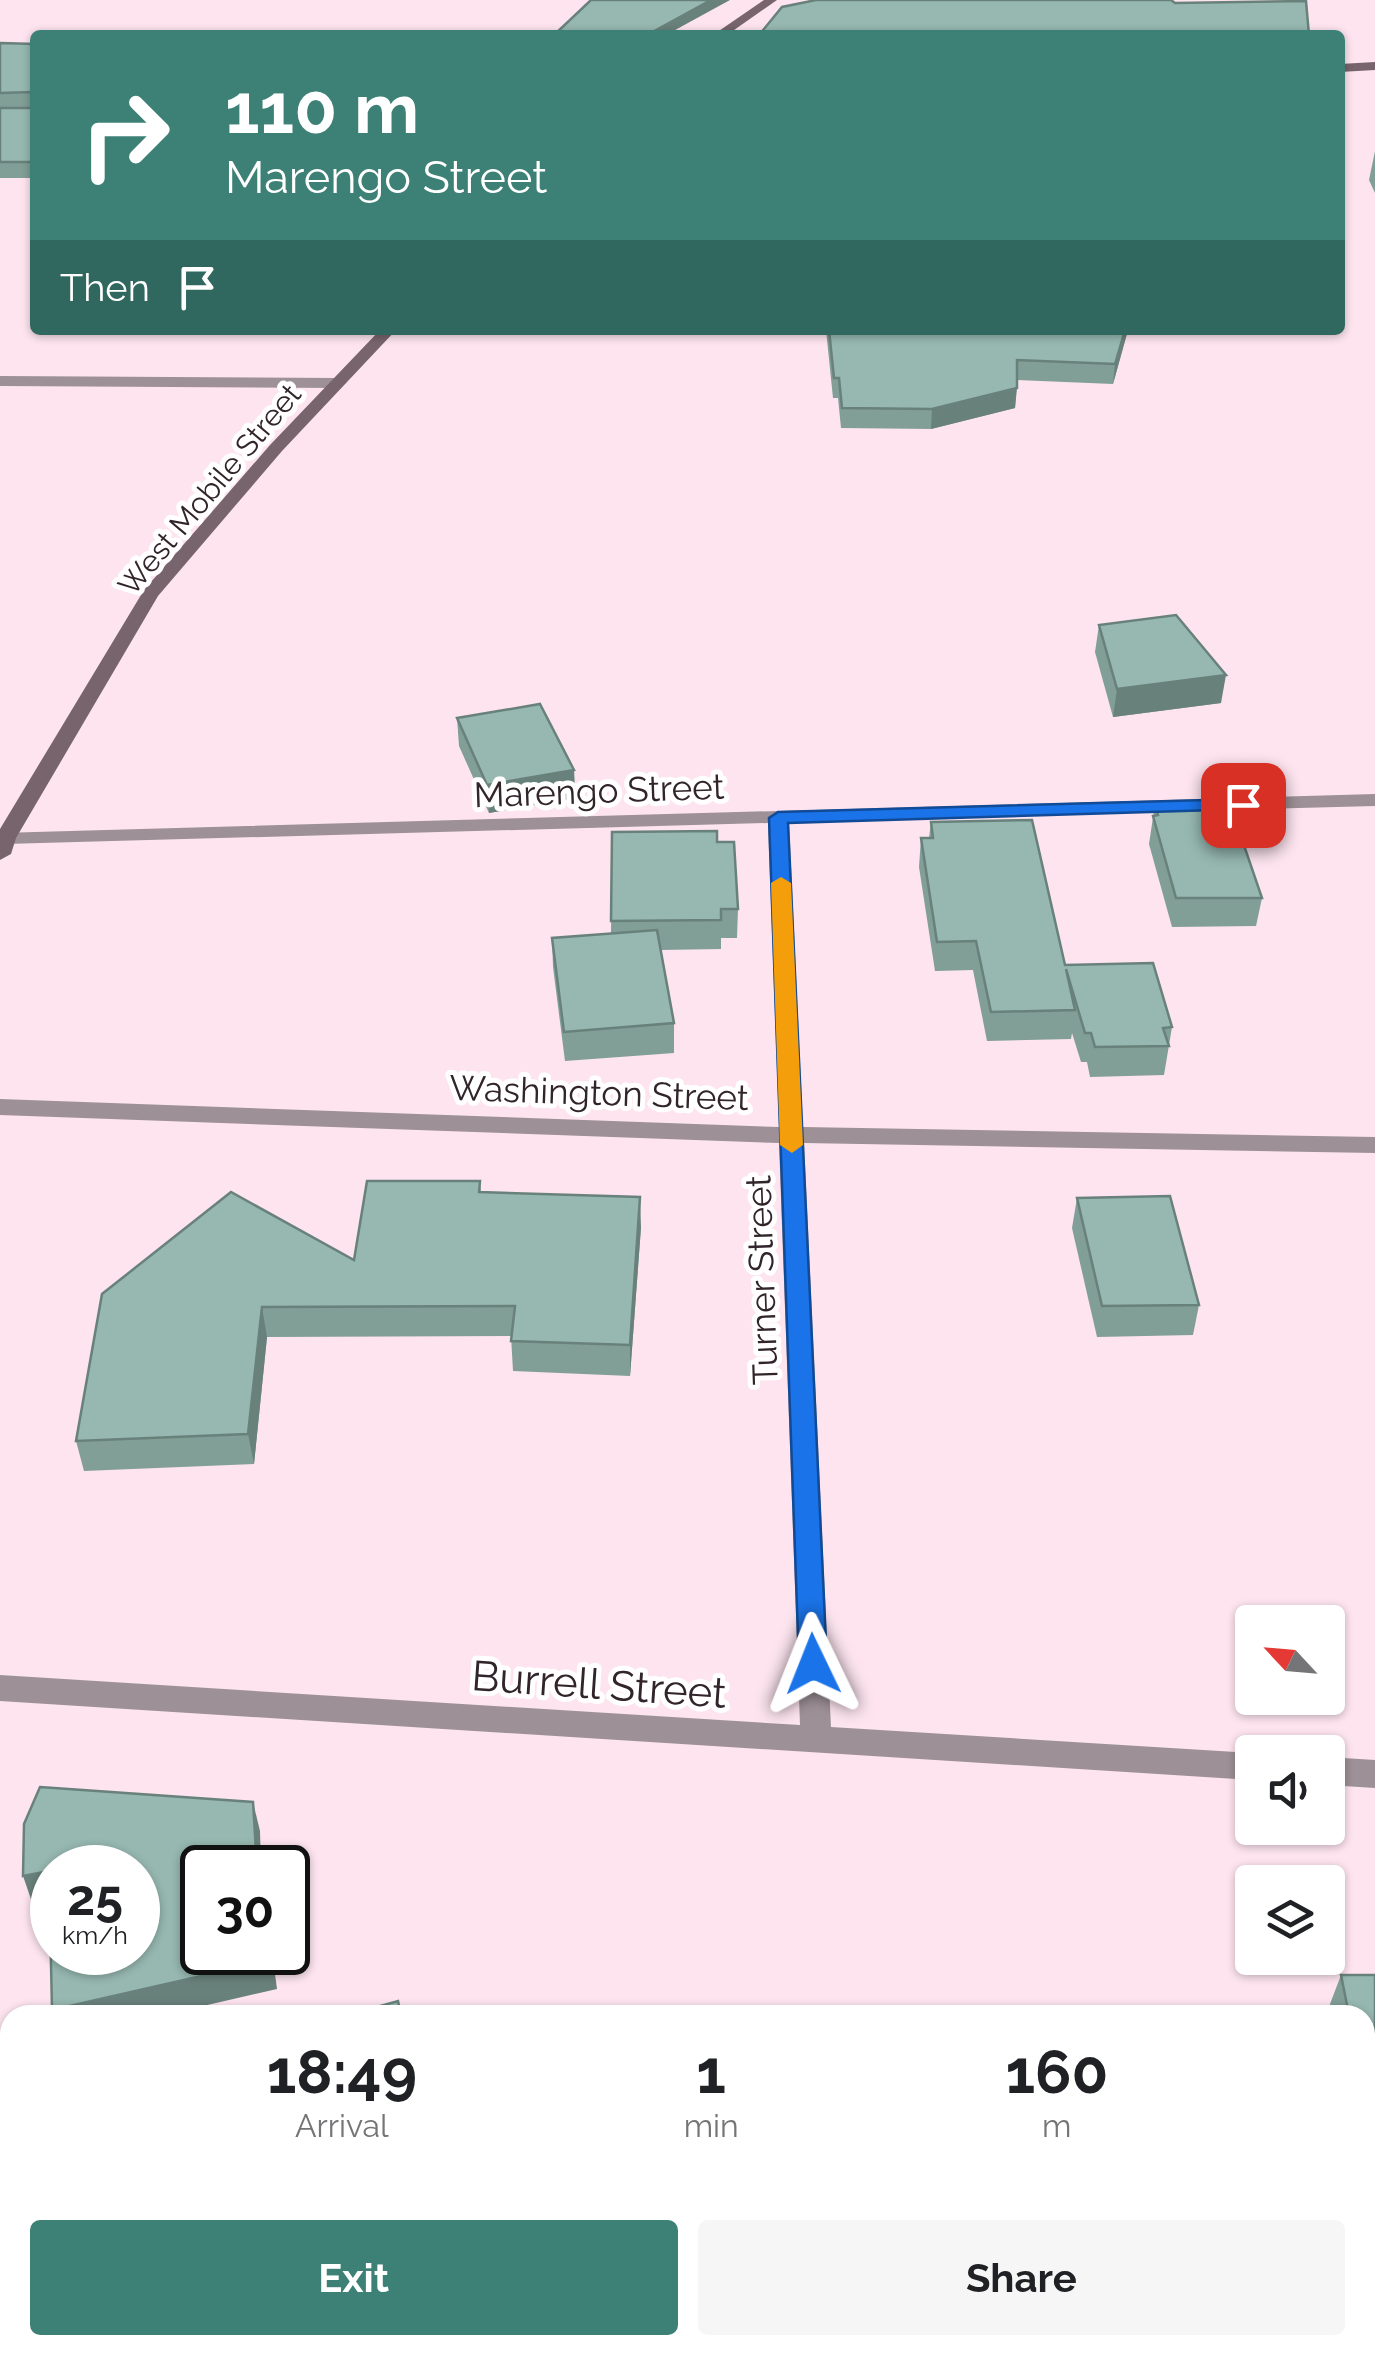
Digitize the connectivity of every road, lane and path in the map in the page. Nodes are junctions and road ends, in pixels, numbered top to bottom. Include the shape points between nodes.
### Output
1 (770, 0) edge
2 (727, 30) edge
3 (1375, 66) edge
4 (1345, 68) edge
5 (383, 335) edge
6 (0, 381) edge
7 (338, 384) junction
8 (1375, 800) edge
9 (778, 818) junction
10 (2, 846) edge
11 (0, 1107) edge
12 (791, 1135) junction
13 (1375, 1145) edge
14 (0, 1688) edge
15 (816, 1740) junction
16 (1235, 1766) edge
17 (1345, 1773) edge
18 (1375, 1774) edge

1 - 2 street
3 - 4 street
5 - 7 street, West Mobile Street
6 - 7 street
7 - 10 street, West Mobile Street via 150,594
8 - 9 street, Marengo Street
9 - 10 street, Marengo Street
9 - 12 street, Turner Street
11 - 12 street, Washington Street
12 - 13 street, Washington Street
12 - 15 street, Turner Street
14 - 15 street, Burrell Street
15 - 16 street, Burrell Street
17 - 18 street

